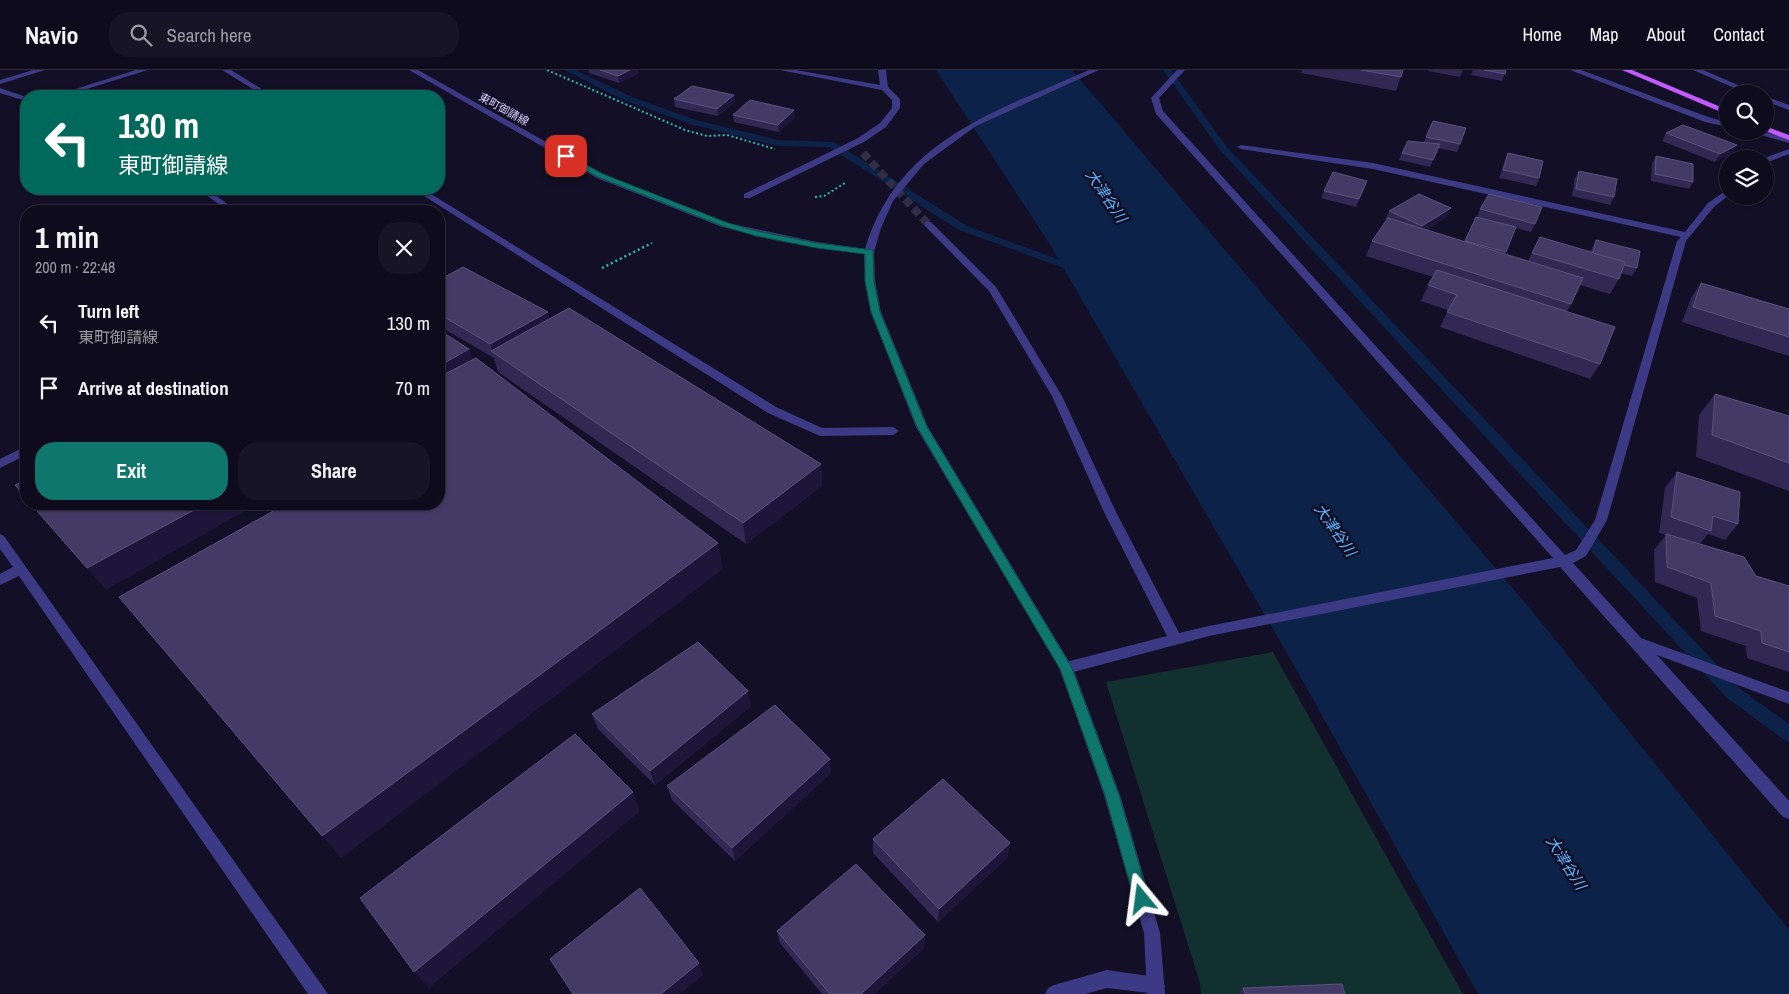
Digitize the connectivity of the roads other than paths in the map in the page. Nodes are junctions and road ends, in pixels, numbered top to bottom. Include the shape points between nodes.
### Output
1 (41, 70) edge
2 (144, 70) edge
3 (226, 70) edge
4 (413, 70) edge
5 (784, 70) edge
6 (882, 70) edge
7 (1095, 70) edge
8 (1181, 70) edge
9 (1574, 70) edge
10 (1626, 70) edge
11 (1696, 70) edge
12 (0, 82) edge
13 (1733, 85) edge
14 (884, 88) junction
15 (0, 90) edge
16 (78, 90) edge
17 (258, 90) edge
18 (20, 97) edge
19 (1774, 102) edge
20 (1789, 108) edge
21 (1719, 109) edge
22 (1719, 123) edge
23 (1774, 132) edge
24 (1774, 136) edge
25 (1789, 140) edge
26 (1241, 148) dead end
27 (1789, 151) edge
28 (1774, 157) edge
29 (210, 195) edge
30 (427, 195) edge
31 (747, 196) dead end
32 (1719, 199) edge
33 (225, 205) edge
34 (443, 205) edge
35 (445, 206) edge
36 (928, 224) tunnel mouth
37 (1686, 235) junction
38 (870, 252) junction
39 (893, 431) dead end
40 (20, 453) edge
41 (0, 464) edge
42 (0, 539) edge
43 (1564, 561) junction
44 (21, 569) junction
45 (0, 580) edge
46 (1176, 640) junction
47 (1636, 642) junction
48 (1066, 668) junction
49 (1789, 698) edge
50 (1789, 812) edge
51 (1156, 990) edge
52 (319, 994) edge
53 (1054, 994) edge

1 - 12 street
2 - 16 street
3 - 17 street
4 - 38 street, 東町御請線 via 600,176 725,225 817,245
5 - 14 street
6 - 14 street
7 - 38 street via 973,124 921,162 889,201 876,228
8 - 43 street via 1155,98 1159,112
9 - 22 street
10 - 21 main road
11 - 13 street
14 - 31 street via 896,99 896,108 883,125 857,145 816,161
15 - 18 street
19 - 20 street
23 - 25 main road
24 - 25 street
26 - 37 street via 1373,166
27 - 28 street
29 - 33 street
30 - 34 street
32 - 37 street
35 - 39 street via 772,410 820,432
36 - 46 street via 993,289 1052,388 1109,510
37 - 43 street via 1601,520 1581,553
38 - 48 street via 870,281 876,312 922,427
40 - 41 street
42 - 44 street
43 - 46 street
43 - 47 street
44 - 45 street
44 - 52 street
46 - 48 street
47 - 49 street
47 - 50 street
48 - 51 street via 1112,795 1152,933
51 - 53 street via 1107,979

